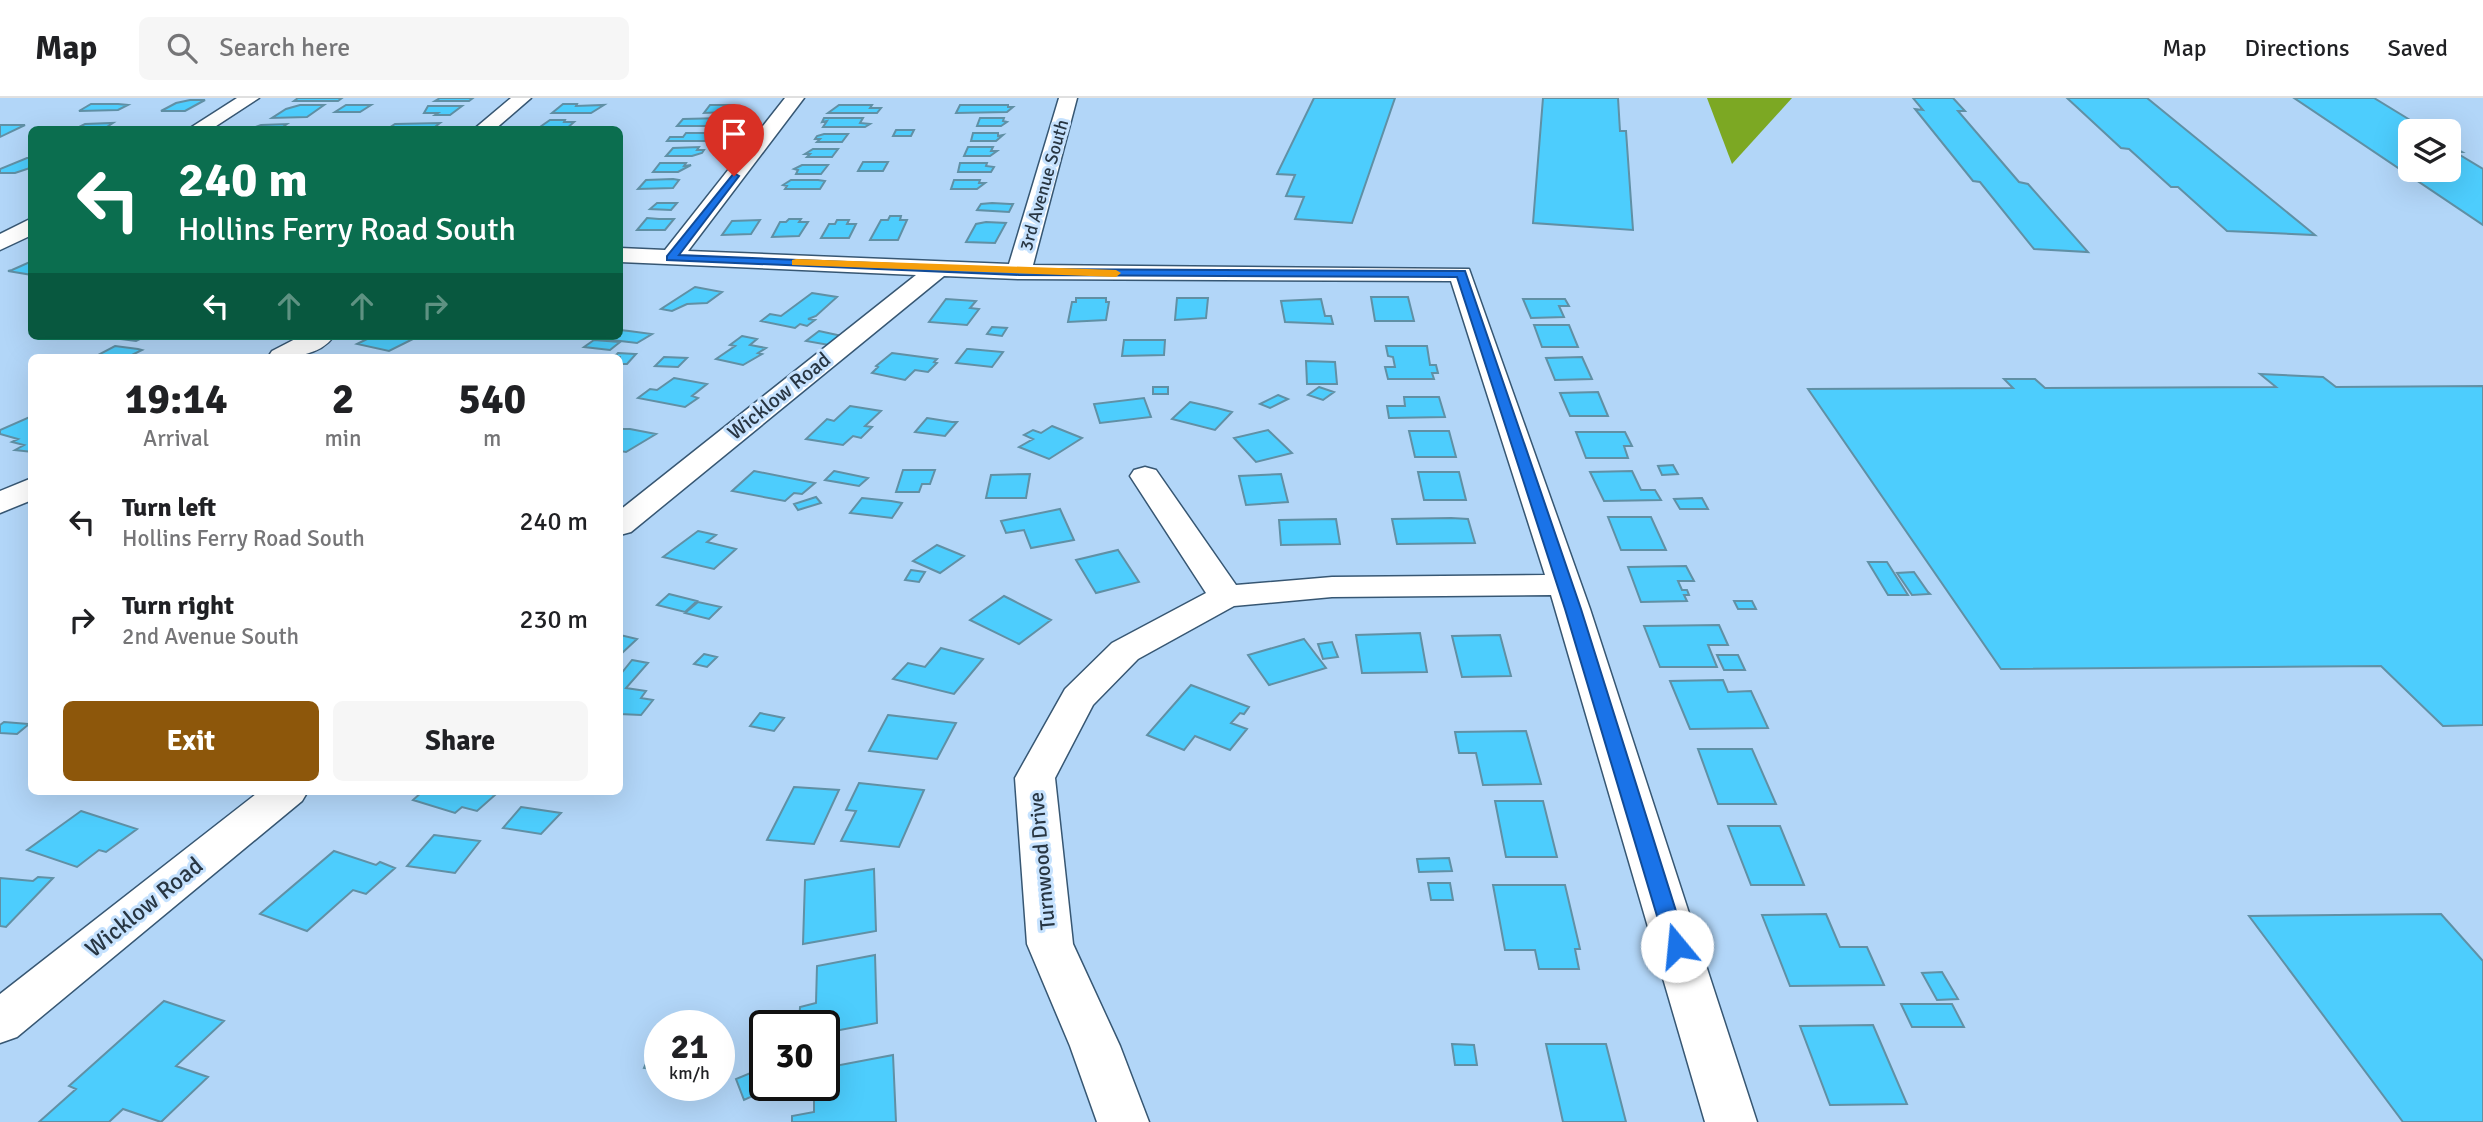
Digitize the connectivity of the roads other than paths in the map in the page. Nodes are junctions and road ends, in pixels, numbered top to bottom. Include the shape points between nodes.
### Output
1 (250, 98) edge
2 (522, 98) edge
3 (795, 98) edge
4 (1068, 98) edge
5 (203, 126) edge
6 (487, 126) edge
7 (623, 256) edge
8 (671, 258) junction
9 (939, 268) junction
10 (1019, 272) junction
11 (313, 340) edge
12 (287, 354) edge
13 (1144, 476) dead end
14 (28, 489) edge
15 (0, 504) edge
16 (623, 523) edge
17 (1565, 585) junction
18 (1226, 596) junction
19 (283, 795) edge
20 (0, 1022) edge
21 (1123, 1122) edge
22 (1731, 1122) edge

1 - 5 street
2 - 6 street
3 - 8 street
4 - 10 street, 3rd Avenue South
7 - 8 street
8 - 9 street
9 - 10 street
9 - 16 street, Wicklow Road
10 - 17 street via 1461,274
11 - 12 street
13 - 18 street
14 - 15 street
17 - 18 street, Turnwood Drive via 1332,587
17 - 22 street
18 - 21 street, Turnwood Drive via 1125,652 1078,698 1034,778 1050,944
19 - 20 street, Wicklow Road

